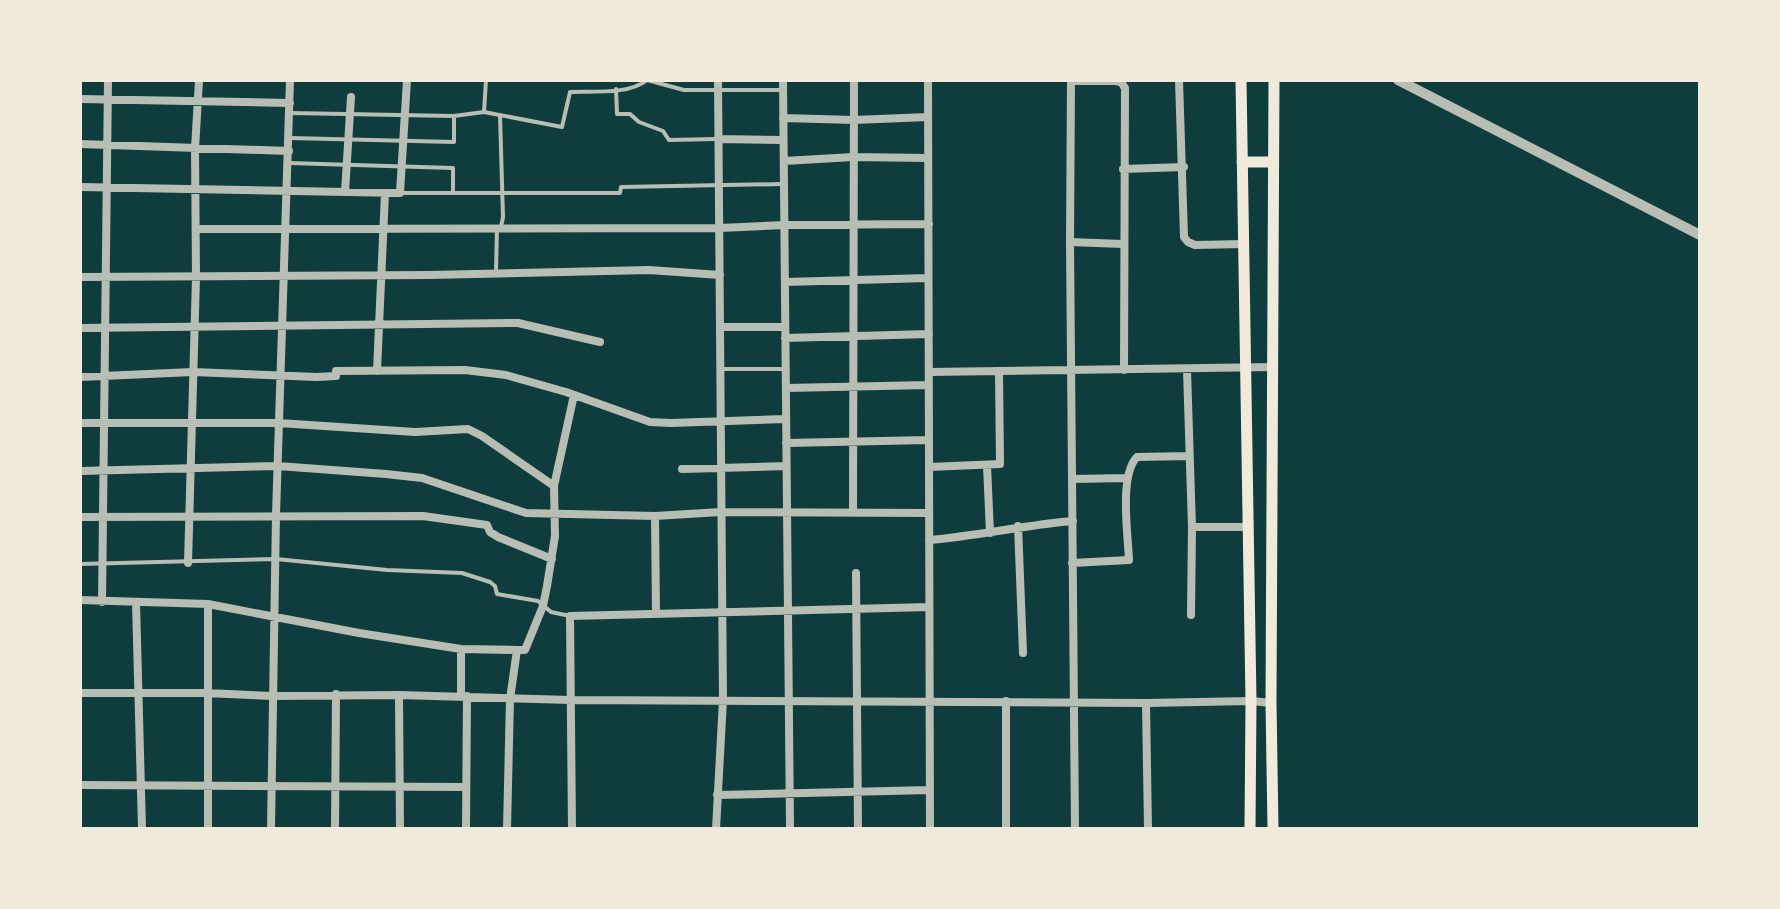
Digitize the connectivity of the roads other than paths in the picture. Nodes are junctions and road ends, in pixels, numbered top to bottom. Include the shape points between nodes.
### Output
1 (108, 80) edge
2 (199, 80) edge
3 (290, 80) edge
4 (407, 80) edge
5 (486, 80) edge
6 (854, 80) edge
7 (928, 80) edge
8 (1179, 80) edge
9 (1241, 80) edge
10 (1274, 80) edge
11 (1398, 80) edge
12 (1071, 81) edge
13 (718, 85) edge
14 (783, 85) edge
15 (616, 89) junction
16 (351, 97) dead end
17 (80, 99) edge
18 (108, 100) junction
19 (199, 102) junction
20 (290, 103) junction
21 (484, 112) junction
22 (290, 113) junction
23 (351, 113) junction
24 (405, 114) junction
25 (500, 115) junction
26 (454, 116) junction
27 (928, 117) junction
28 (783, 118) junction
29 (854, 120) junction
30 (290, 138) junction
31 (718, 139) junction
32 (348, 140) junction
33 (404, 140) junction
34 (783, 140) junction
35 (80, 144) edge
36 (108, 144) junction
37 (195, 149) junction
38 (289, 151) junction
39 (853, 157) junction
40 (928, 158) junction
41 (784, 161) junction
42 (1242, 162) junction
43 (1273, 162) junction
44 (289, 163) junction
45 (347, 164) junction
46 (401, 166) junction
47 (1184, 167) junction
48 (1123, 169) junction
49 (719, 184) junction
50 (784, 184) junction
51 (80, 187) edge
52 (107, 188) junction
53 (196, 189) junction
54 (289, 191) junction
55 (345, 192) junction
56 (385, 193) junction
57 (400, 193) junction
58 (453, 193) junction
59 (502, 193) junction
60 (854, 223) junction
61 (929, 224) junction
62 (785, 225) junction
63 (499, 227) junction
64 (286, 228) junction
65 (383, 228) junction
66 (720, 228) junction
67 (196, 229) junction
68 (1700, 235) edge
69 (1070, 242) junction
70 (1123, 244) junction
71 (1244, 244) junction
72 (496, 273) junction
73 (383, 275) junction
74 (720, 275) junction
75 (108, 276) junction
76 (80, 277) edge
77 (284, 277) junction
78 (196, 278) junction
79 (928, 278) junction
80 (854, 281) junction
81 (785, 282) junction
82 (380, 324) junction
83 (283, 325) junction
84 (195, 327) junction
85 (720, 327) junction
86 (785, 327) junction
87 (80, 328) edge
88 (105, 328) junction
89 (854, 334) junction
90 (929, 334) junction
91 (785, 338) junction
92 (600, 342) dead end
93 (1272, 367) junction
94 (1245, 368) junction
95 (720, 369) junction
96 (786, 369) junction
97 (1071, 370) junction
98 (1124, 370) junction
99 (1187, 370) junction
100 (377, 371) junction
101 (999, 371) junction
102 (193, 372) junction
103 (929, 372) junction
104 (103, 376) junction
105 (281, 376) junction
106 (80, 377) edge
107 (929, 385) junction
108 (853, 387) junction
109 (786, 388) junction
110 (574, 395) junction
111 (786, 419) junction
112 (720, 421) junction
113 (80, 423) edge
114 (104, 423) junction
115 (192, 423) junction
116 (279, 423) junction
117 (929, 440) junction
118 (853, 441) junction
119 (786, 443) junction
120 (1189, 456) junction
121 (987, 465) junction
122 (278, 466) junction
123 (721, 466) junction
124 (786, 466) junction
125 (929, 467) junction
126 (191, 468) junction
127 (682, 469) dead end
128 (104, 470) junction
129 (80, 471) edge
130 (1127, 478) junction
131 (1072, 479) junction
132 (554, 486) junction
133 (556, 512) junction
134 (721, 512) junction
135 (853, 512) junction
136 (787, 513) junction
137 (929, 513) junction
138 (188, 515) junction
139 (276, 515) junction
140 (102, 516) junction
141 (655, 516) junction
142 (80, 517) edge
143 (1073, 521) junction
144 (1018, 526) junction
145 (1192, 527) junction
146 (1247, 527) junction
147 (990, 533) junction
148 (929, 540) junction
149 (276, 559) junction
150 (552, 559) junction
151 (188, 563) junction
152 (1072, 563) junction
153 (80, 564) edge
154 (102, 565) junction
155 (856, 573) dead end
156 (80, 600) edge
157 (102, 602) junction
158 (136, 602) junction
159 (208, 604) junction
160 (543, 606) junction
161 (929, 607) junction
162 (857, 609) junction
163 (788, 611) junction
164 (722, 612) junction
165 (656, 614) junction
166 (1191, 615) dead end
167 (570, 616) junction
168 (275, 618) junction
169 (461, 649) junction
170 (517, 650) junction
171 (1023, 653) dead end
172 (80, 693) edge
173 (206, 693) junction
174 (138, 694) junction
175 (336, 694) junction
176 (399, 695) junction
177 (272, 696) junction
178 (464, 696) junction
179 (510, 699) junction
180 (571, 700) junction
181 (723, 700) junction
182 (788, 700) junction
183 (857, 701) junction
184 (930, 701) junction
185 (1006, 701) junction
186 (1073, 701) junction
187 (1251, 701) junction
188 (1146, 703) junction
189 (1271, 703) junction
190 (80, 785) edge
191 (142, 785) junction
192 (207, 785) junction
193 (271, 786) junction
194 (335, 786) junction
195 (400, 786) junction
196 (466, 787) junction
197 (930, 790) junction
198 (858, 792) junction
199 (790, 793) junction
200 (717, 795) junction
201 (142, 829) edge
202 (208, 829) edge
203 (271, 829) edge
204 (335, 829) edge
205 (400, 829) edge
206 (466, 829) edge
207 (507, 829) edge
208 (572, 829) edge
209 (716, 829) edge
210 (790, 829) edge
211 (858, 829) edge
212 (930, 829) edge
213 (1006, 829) edge
214 (1075, 829) edge
215 (1148, 829) edge
216 (1250, 829) edge
217 (1273, 829) edge

1 - 18 street
2 - 19 street
3 - 20 street
4 - 24 street
5 - 21 lane
6 - 29 street
7 - 27 street
8 - 47 street
9 - 42 main road
10 - 43 main road
11 - 68 street
12 - 48 street via 1115,81 1125,88
12 - 69 street
13 - 14 lane
13 - 15 lane via 684,90 647,80
13 - 31 street
14 - 28 street
15 - 25 lane via 570,92 562,127
15 - 31 lane via 617,114 630,114 663,131 669,140
16 - 23 street
17 - 18 street
18 - 19 street
18 - 36 street
19 - 20 street
19 - 37 street
20 - 22 street
21 - 25 lane
21 - 26 lane
22 - 23 lane
22 - 30 street
23 - 24 lane
23 - 32 street
24 - 26 lane
24 - 33 street
25 - 59 lane
26 - 33 lane via 454,142
27 - 29 street
27 - 40 street
28 - 29 street
28 - 34 street
29 - 39 street
30 - 32 lane
30 - 38 street
31 - 34 street
31 - 49 street
32 - 33 lane
32 - 45 street
33 - 46 street
34 - 41 street
35 - 36 street
36 - 37 street
36 - 52 street
37 - 38 street
37 - 53 street
38 - 44 street
39 - 40 street
39 - 41 street
39 - 60 street
40 - 61 street
41 - 50 street
42 - 43 main road
42 - 71 main road
43 - 93 main road
44 - 45 lane
44 - 54 street
45 - 46 lane
45 - 55 street
46 - 57 street
46 - 58 lane via 453,168
47 - 48 street
47 - 71 street via 1184,237 1195,245
48 - 70 street
49 - 50 lane
49 - 59 lane via 621,187 620,193
49 - 66 street
50 - 62 street
51 - 52 street
52 - 53 street
52 - 75 street
53 - 54 street
53 - 67 street
54 - 55 street
54 - 64 street
55 - 56 street
56 - 57 street
56 - 65 street
57 - 58 lane
58 - 59 lane
59 - 63 lane
60 - 61 street
60 - 62 street
60 - 80 street
61 - 79 street
62 - 66 street
62 - 81 street
63 - 65 street
63 - 66 street
63 - 72 lane
64 - 65 street
64 - 67 street
64 - 77 street
65 - 73 street
66 - 74 street
67 - 78 street
69 - 70 street
69 - 97 street
70 - 98 street
71 - 94 main road
72 - 73 street
72 - 74 street via 649,270
73 - 77 street
73 - 82 street
74 - 85 street
75 - 76 street
75 - 78 street
75 - 88 street
77 - 78 street
77 - 83 street
78 - 84 street
79 - 80 street
79 - 90 street
80 - 81 street
80 - 89 street
81 - 86 street
82 - 83 street
82 - 92 street via 518,323
82 - 100 street
83 - 84 street
83 - 105 street
84 - 88 street
84 - 102 street
85 - 86 street
85 - 95 street
86 - 91 street
87 - 88 street
88 - 104 street
89 - 90 street
89 - 91 street
89 - 108 street
90 - 103 street
91 - 96 street
93 - 94 street
93 - 189 main road
94 - 99 street
94 - 146 main road
95 - 96 lane
95 - 112 street
96 - 109 street
97 - 98 street
97 - 101 street
97 - 131 street
98 - 99 street
99 - 120 street
100 - 105 street
100 - 110 street via 465,370 506,375
101 - 103 street
101 - 121 street via 1000,464
102 - 104 street
102 - 105 street
102 - 115 street
103 - 107 street
104 - 106 street
104 - 114 street
105 - 116 street
107 - 108 street
107 - 117 street
108 - 109 street
108 - 118 street
109 - 111 street
110 - 112 street via 650,422
110 - 132 street
111 - 112 street
111 - 119 street
112 - 123 street
113 - 114 street
114 - 115 street
114 - 128 street
115 - 116 street
115 - 126 street
116 - 122 street
116 - 132 street via 415,432 468,429
117 - 118 street
117 - 125 street
118 - 119 street
118 - 135 street
119 - 124 street
120 - 130 street via 1137,457
120 - 145 street
121 - 125 street
121 - 147 street
122 - 126 street
122 - 133 street via 422,478 526,513
122 - 139 street
123 - 124 street
123 - 127 street
123 - 134 street
124 - 136 street
125 - 137 street
126 - 128 street
126 - 138 street
128 - 129 street
128 - 140 street
130 - 131 street
130 - 152 street via 1129,560
131 - 143 street
132 - 133 street
133 - 141 street
133 - 150 street
134 - 136 street
134 - 141 street
134 - 164 street
135 - 136 street
135 - 137 street
136 - 163 street
137 - 148 street
138 - 139 street
138 - 140 street
138 - 151 street
139 - 149 street
139 - 150 street via 423,516 487,525 498,537
140 - 142 street
140 - 154 street
141 - 165 street
143 - 144 street
143 - 152 street
144 - 147 street
144 - 171 street
145 - 146 street
145 - 166 street
146 - 187 main road
147 - 148 street
148 - 161 street
149 - 151 lane
149 - 160 lane via 462,573 490,582 497,594
149 - 168 street
150 - 160 street
151 - 154 lane
152 - 186 street
153 - 154 lane
154 - 157 street
155 - 162 street
156 - 157 street
157 - 158 street
158 - 159 street
158 - 174 street
159 - 168 street
159 - 173 street
160 - 167 lane
160 - 170 street via 525,650
161 - 162 street
161 - 184 street
162 - 163 street
162 - 183 street
163 - 164 street
163 - 182 street
164 - 165 street
164 - 181 street
165 - 167 street
167 - 180 street
168 - 169 street
168 - 177 street
169 - 170 street
169 - 178 street
170 - 179 street
172 - 174 street
173 - 174 street
173 - 177 street
173 - 192 street
174 - 191 street
175 - 176 street
175 - 177 street
175 - 194 street
176 - 178 street
176 - 195 street
177 - 193 street
178 - 179 street
178 - 196 street
179 - 180 street
179 - 207 street
180 - 181 street
180 - 208 street
181 - 182 street
181 - 200 street
182 - 183 street
182 - 199 street
183 - 184 street
183 - 198 street
184 - 185 street
184 - 197 street
185 - 186 street
185 - 213 street
186 - 188 street
186 - 214 street
187 - 188 street
187 - 189 street
187 - 216 main road
188 - 215 street
189 - 217 main road
190 - 191 street
191 - 192 street
191 - 201 street
192 - 193 street
192 - 202 street
193 - 194 street
193 - 203 street
194 - 195 street
194 - 204 street
195 - 196 street
195 - 205 street
196 - 206 street
197 - 198 street
197 - 212 street
198 - 199 street
198 - 211 street
199 - 200 street
199 - 210 street
200 - 209 street

